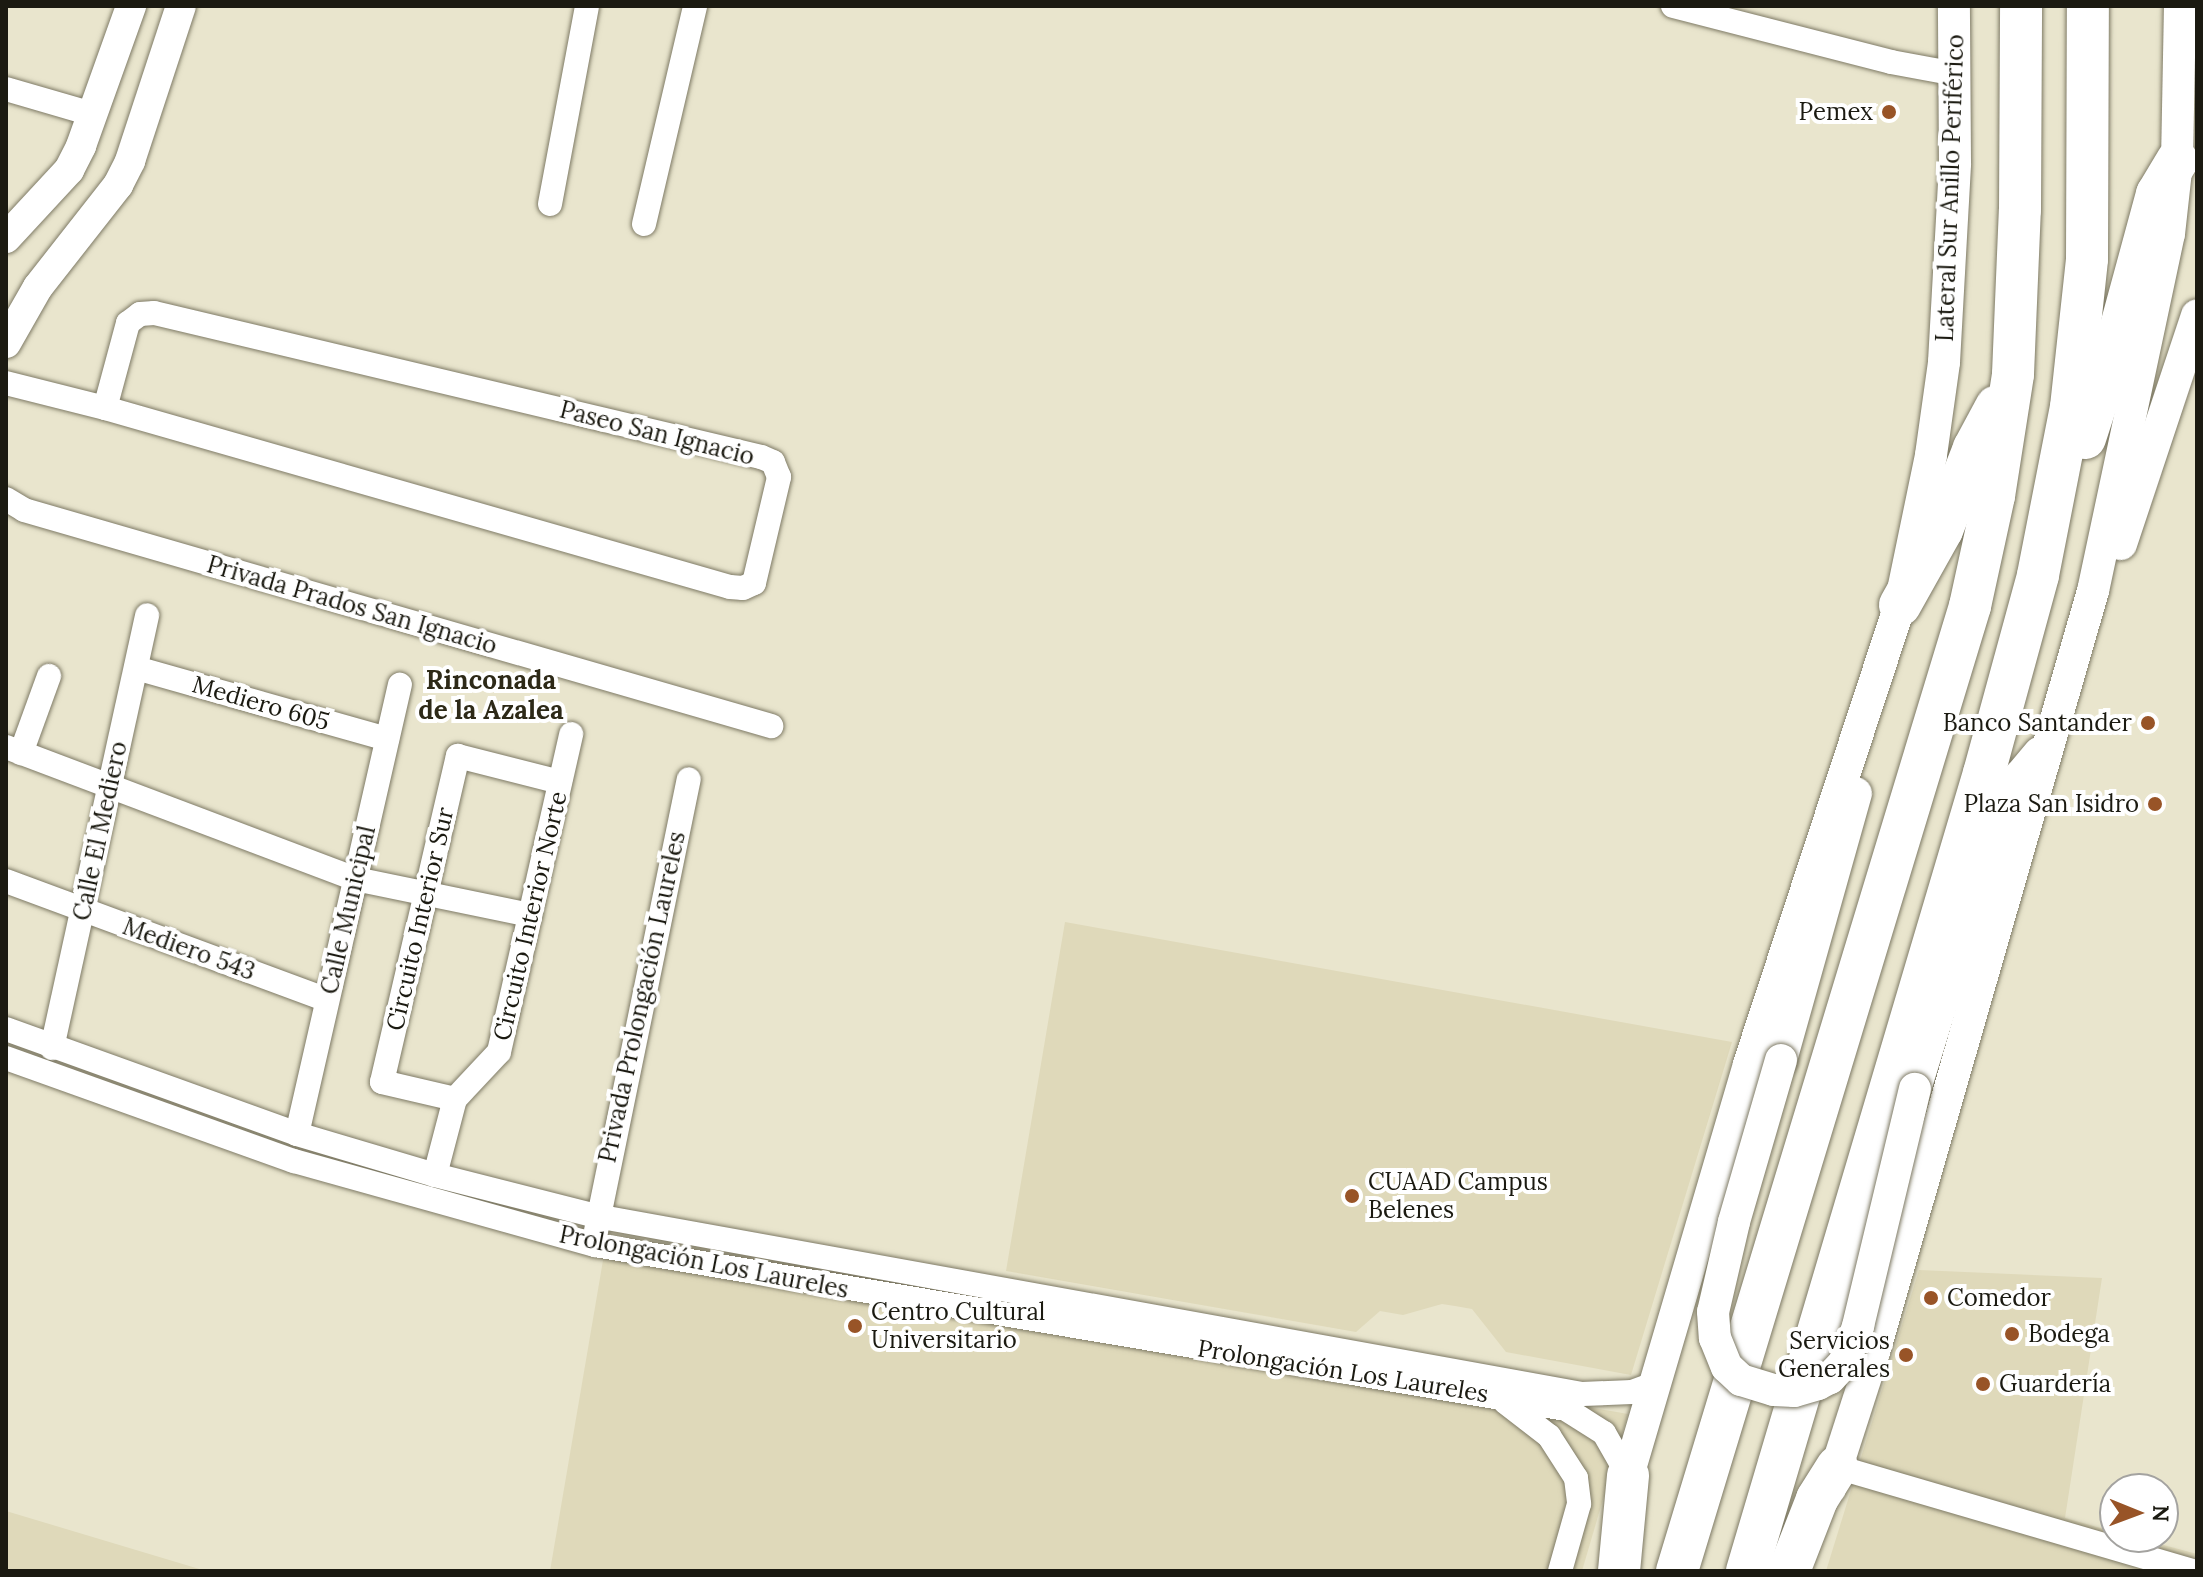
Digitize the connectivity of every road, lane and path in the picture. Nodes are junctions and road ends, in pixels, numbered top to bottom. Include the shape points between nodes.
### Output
1 (131, 6) edge
2 (181, 6) edge
3 (587, 6) edge
4 (695, 6) edge
5 (1673, 6) edge
6 (1954, 6) edge
7 (2003, 6) edge
8 (2021, 6) edge
9 (2088, 6) edge
10 (2180, 6) edge
11 (2022, 52) junction
12 (2189, 71) edge
13 (1956, 74) junction
14 (6, 89) edge
15 (92, 114) junction
16 (81, 146) junction
17 (130, 161) junction
18 (2177, 161) junction
19 (550, 204) dead end
20 (644, 224) dead end
21 (6, 238) edge
22 (2197, 315) edge
23 (6, 343) edge
24 (2013, 374) junction
25 (6, 383) edge
26 (105, 408) junction
27 (12, 507) edge
28 (2038, 575) junction
29 (2093, 591) junction
30 (1900, 605) junction
31 (147, 615) dead end
32 (136, 668) junction
33 (49, 676) dead end
34 (400, 685) dead end
35 (1870, 695) junction
36 (771, 726) dead end
37 (571, 734) dead end
38 (387, 739) junction
39 (2050, 739) junction
40 (14, 750) edge
41 (689, 779) dead end
42 (560, 782) junction
43 (109, 789) junction
44 (355, 879) junction
45 (6, 881) edge
46 (426, 893) junction
47 (83, 910) junction
48 (530, 915) junction
49 (327, 1000) junction
50 (6, 1029) edge
51 (52, 1048) junction
52 (6, 1058) edge
53 (455, 1099) junction
54 (297, 1134) junction
55 (435, 1175) junction
56 (596, 1216) junction
57 (595, 1245) junction
58 (1019, 1306) junction
59 (1654, 1384) junction
60 (1493, 1396) junction
61 (1553, 1397) junction
62 (1837, 1467) junction
63 (1628, 1475) junction
64 (1560, 1571) edge
65 (1602, 1571) edge
66 (1619, 1571) edge
67 (1677, 1571) edge
68 (1747, 1571) edge
69 (1789, 1571) edge
70 (1802, 1571) edge
71 (2192, 1571) edge

1 - 15 street
2 - 17 street
3 - 19 street
4 - 20 street
5 - 13 street
6 - 13 main road, Lateral Sur Anillo Periférico
7 - 11 highway
8 - 11 highway
9 - 28 highway via 2087,259 2071,407
10 - 12 main road
11 - 24 highway
12 - 18 main road
13 - 30 main road, Lateral Sur Anillo Periférico via 1944,362
14 - 15 street
15 - 16 street
16 - 17 street
16 - 21 street via 69,170
17 - 23 street via 105,205 21,311
18 - 28 highway via 2157,194 2104,380 2063,487
18 - 29 main road via 2169,234
22 - 29 main road via 2112,571
24 - 30 highway via 1974,448 1942,530
24 - 67 highway via 1994,496 1944,704
25 - 26 street, Paseo San Ignacio
26 - 26 street, Paseo San Ignacio via 730,587 754,583 779,477 773,462 761,457 154,313 140,314 128,323
27 - 36 street, Privada Prados San Ignacio
28 - 68 highway
29 - 39 main road
30 - 35 main road, Lateral Sur Anillo Periférico
31 - 32 street, Calle El Mediero
32 - 38 street, Mediero 605
32 - 43 street, Calle El Mediero
33 - 40 street
34 - 38 street, Calle Municipal
35 - 39 main road, bridge via 1873,722 1862,772 1713,1312 1715,1338 1727,1367 1741,1380 1774,1390 1818,1384 1844,1363 1858,1326 1915,1089 2007,796
35 - 59 main road, Lateral Sur Anillo Periférico via 1783,953
37 - 42 street, Circuito Interior Norte
38 - 44 street, Calle Municipal
39 - 62 main road
40 - 43 street
41 - 56 street, Privada Prolongación Laureles
42 - 46 street, Circuito Interior Sur via 458,756
42 - 48 street, Circuito Interior Norte
43 - 44 street
43 - 47 street, Calle El Mediero
44 - 46 street
44 - 49 street, Calle Municipal
45 - 47 street, Mediero 543
46 - 48 street
46 - 53 street, Circuito Interior Sur via 382,1082
47 - 49 street, Mediero 543
47 - 51 street, Calle El Mediero
48 - 53 street, Circuito Interior Norte via 499,1052
49 - 54 street, Calle Municipal
50 - 51 street, Prolongación Los Laureles
51 - 54 street, Prolongación Los Laureles
52 - 57 street, Prolongación Los Laureles via 294,1161
53 - 55 street, Circuito Interior Norte
54 - 55 street, Prolongación Los Laureles
55 - 56 street, Prolongación Los Laureles
56 - 57 street, Privada Prolongación Laureles
56 - 58 street, Prolongación Los Laureles
57 - 58 street, Prolongación Los Laureles
58 - 60 street, Prolongación Los Laureles
58 - 61 street, Prolongación Los Laureles
59 - 61 street, Prolongación Los Laureles via 1632,1392
59 - 63 main road, Lateral Sur Anillo Periférico
60 - 61 street, Prolongación Los Laureles
60 - 64 street via 1537,1424 1576,1478 1579,1504
61 - 63 street, Prolongación Los Laureles via 1604,1433
62 - 69 highway via 1817,1499
62 - 70 main road
62 - 71 street
63 - 65 main road, Lateral Sur Anillo Periférico
63 - 66 highway

